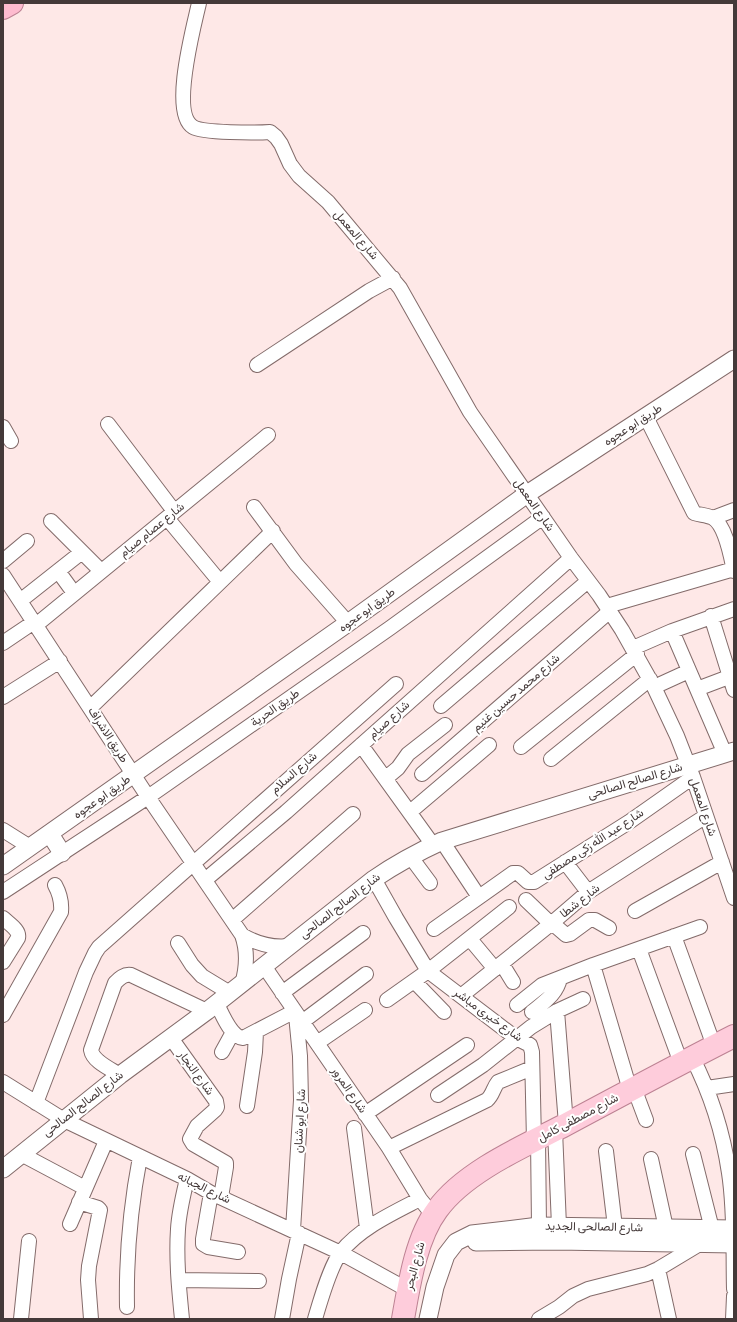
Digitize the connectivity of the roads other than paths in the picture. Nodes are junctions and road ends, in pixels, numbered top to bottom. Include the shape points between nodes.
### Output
1 (12, 3) edge
2 (200, 3) edge
3 (3, 8) edge
4 (393, 278) junction
5 (734, 359) edge
6 (257, 365) dead end
7 (646, 416) junction
8 (108, 424) dead end
9 (3, 427) edge
10 (268, 435) dead end
11 (11, 441) dead end
12 (527, 494) junction
13 (254, 507) dead end
14 (734, 510) edge
15 (171, 515) junction
16 (543, 517) junction
17 (714, 518) junction
18 (51, 521) dead end
19 (273, 531) junction
20 (27, 541) dead end
21 (82, 552) junction
22 (571, 558) junction
23 (3, 561) edge
24 (734, 570) edge
25 (58, 571) junction
26 (101, 571) junction
27 (3, 575) edge
28 (588, 581) junction
29 (220, 582) junction
30 (74, 593) junction
31 (20, 602) junction
32 (608, 609) junction
33 (734, 609) edge
34 (711, 616) junction
35 (35, 623) junction
36 (348, 623) junction
37 (672, 631) junction
38 (3, 643) edge
39 (635, 651) junction
40 (60, 661) junction
41 (690, 671) junction
42 (732, 676) edge
43 (652, 683) junction
44 (396, 684) dead end
45 (697, 689) junction
46 (734, 690) edge
47 (3, 697) edge
48 (441, 706) dead end
49 (90, 708) junction
50 (445, 724) dead end
51 (361, 745) junction
52 (490, 745) dead end
53 (521, 747) dead end
54 (730, 752) edge
55 (551, 759) dead end
56 (690, 771) junction
57 (422, 774) dead end
58 (134, 775) junction
59 (386, 778) junction
60 (148, 796) junction
61 (410, 812) junction
62 (353, 814) dead end
63 (706, 816) junction
64 (3, 830) edge
65 (50, 834) junction
66 (438, 843) junction
67 (30, 847) junction
68 (62, 853) junction
69 (410, 856) junction
70 (565, 862) junction
71 (722, 862) junction
72 (193, 863) junction
73 (3, 866) edge
74 (374, 879) junction
75 (205, 880) junction
76 (430, 883) dead end
77 (55, 886) dead end
78 (3, 892) edge
79 (588, 892) junction
80 (478, 897) junction
81 (734, 898) edge
82 (526, 900) dead end
83 (509, 907) dead end
84 (635, 911) dead end
85 (3, 918) edge
86 (232, 920) junction
87 (552, 923) junction
88 (700, 927) dead end
89 (610, 928) dead end
90 (434, 929) dead end
91 (363, 933) dead end
92 (242, 935) junction
93 (674, 936) junction
94 (470, 939) junction
95 (178, 943) dead end
96 (289, 946) junction
97 (639, 949) junction
98 (3, 962) edge
99 (593, 965) junction
100 (264, 966) junction
101 (499, 966) junction
102 (428, 972) junction
103 (366, 974) dead end
104 (560, 978) junction
105 (414, 982) junction
106 (513, 982) dead end
107 (236, 988) junction
108 (282, 993) junction
109 (461, 996) junction
110 (583, 999) dead end
111 (387, 1000) dead end
112 (517, 1005) dead end
113 (212, 1007) junction
114 (366, 1010) dead end
115 (557, 1011) junction
116 (444, 1012) dead end
117 (532, 1012) dead end
118 (298, 1015) junction
119 (3, 1016) edge
120 (233, 1032) junction
121 (256, 1032) junction
122 (734, 1036) edge
123 (171, 1038) junction
124 (516, 1038) junction
125 (317, 1044) junction
126 (467, 1045) dead end
127 (714, 1046) junction
128 (222, 1052) dead end
129 (687, 1060) junction
130 (532, 1068) junction
131 (120, 1075) junction
132 (3, 1082) edge
133 (734, 1084) edge
134 (707, 1088) junction
135 (632, 1089) junction
136 (438, 1095) dead end
137 (36, 1103) junction
138 (248, 1106) dead end
139 (365, 1114) junction
140 (64, 1120) junction
141 (646, 1120) dead end
142 (354, 1128) dead end
143 (548, 1133) junction
144 (106, 1141) junction
145 (729, 1145) edge
146 (389, 1148) junction
147 (606, 1151) dead end
148 (21, 1154) junction
149 (693, 1154) dead end
150 (140, 1157) junction
151 (651, 1159) dead end
152 (3, 1169) edge
153 (732, 1174) edge
154 (187, 1180) junction
155 (85, 1188) junction
156 (216, 1195) junction
157 (420, 1199) junction
158 (79, 1202) junction
159 (433, 1215) junction
160 (70, 1224) dead end
161 (539, 1226) junction
162 (559, 1226) junction
163 (615, 1227) junction
164 (367, 1228) junction
165 (666, 1228) junction
166 (712, 1229) junction
167 (296, 1232) junction
168 (733, 1237) edge
169 (29, 1241) dead end
170 (456, 1242) junction
171 (698, 1244) junction
172 (238, 1252) dead end
173 (341, 1253) junction
174 (658, 1269) junction
175 (179, 1280) junction
176 (259, 1281) dead end
177 (409, 1286) junction
178 (435, 1287) junction
179 (734, 1289) edge
180 (734, 1296) edge
181 (127, 1307) dead end
182 (21, 1319) edge
183 (91, 1319) edge
184 (182, 1319) edge
185 (282, 1319) edge
186 (315, 1319) edge
187 (403, 1319) edge
188 (428, 1319) edge
189 (539, 1319) edge
190 (669, 1319) edge
191 (733, 1319) edge

1 - 3 highway
2 - 4 street, شارع المعمل via 183,84 187,121 192,127 206,130 270,132 281,144 299,176 328,202
4 - 6 street
4 - 12 street, شارع المعمل via 464,403
5 - 7 street, طريق ابو عجوه
7 - 12 street, طريق ابو عجوه
7 - 17 street via 694,513
8 - 15 street
9 - 11 street
10 - 15 street, شارع عصام صيام
12 - 16 street, شارع المعمل
12 - 36 street, طريق ابو عجوه
13 - 19 street
14 - 17 street
15 - 26 street, شارع عصام صيام
15 - 29 street
16 - 22 street, شارع المعمل
16 - 60 street, طريق الحرية via 390,628
17 - 24 street via 728,544
18 - 21 street
19 - 29 street
19 - 36 street via 296,564
20 - 23 street
21 - 25 street
21 - 26 street
22 - 28 street, شارع المعمل
22 - 51 street, شارع صيام
24 - 32 street
25 - 30 street
25 - 31 street
26 - 30 street, شارع عصام صيام
27 - 31 street, طريق الاشراف
28 - 32 street, شارع المعمل
28 - 48 street
29 - 49 street
30 - 35 street, شارع عصام صيام
31 - 35 street, طريق الاشراف
32 - 39 street, شارع المعمل
32 - 57 street, شارع محمد حسين غنيم
33 - 34 street
34 - 37 street
34 - 42 street
35 - 38 street, شارع عصام صيام
35 - 40 street, طريق الاشراف
36 - 58 street, طريق ابو عجوه
37 - 39 street
37 - 41 street
39 - 43 street, شارع المعمل
39 - 53 street
40 - 47 street
40 - 49 street, طريق الاشراف
41 - 43 street
41 - 45 street
42 - 45 street
42 - 46 street
43 - 55 street
43 - 56 street, شارع المعمل
44 - 72 street, شارع السلام
45 - 54 street
49 - 58 street, طريق الاشراف
50 - 59 street via 408,754 398,768
51 - 59 street
51 - 75 street, شارع صيام
52 - 61 street
54 - 56 street, شارع الصالح الصالحى
56 - 63 street, شارع المعمل
56 - 66 street, شارع الصالح الصالحى
56 - 70 street, شارع عبد الله زكى مصطفى via 629,822
58 - 60 street, طريق الاشراف
58 - 65 street, طريق ابو عجوه
59 - 61 street
60 - 68 street, طريق الحرية
60 - 72 street, طريق الاشراف
61 - 66 street
62 - 86 street
63 - 71 street, شارع المعمل
63 - 79 street, شارع شطا
64 - 67 street
65 - 67 street, طريق ابو عجوه
65 - 68 street
66 - 69 street, شارع الصالح الصالحى
66 - 80 street
67 - 73 street, طريق ابو عجوه
68 - 78 street, طريق الحرية
69 - 74 street, شارع الصالح الصالحى
69 - 76 street
70 - 79 street
70 - 80 street, شارع عبد الله زكى مصطفى via 534,882 528,882 518,873 513,873
71 - 81 street, شارع المعمل
71 - 84 street
72 - 75 street, طريق الاشراف
72 - 137 street, شارع السلام via 104,942 95,953
74 - 96 street, شارع الصالح الصالحى
74 - 102 street
75 - 86 street, طريق الاشراف
77 - 119 street via 62,902 61,912
79 - 87 street, شارع شطا
80 - 90 street, شارع عبد الله زكى مصطفى
82 - 87 street
83 - 94 street
85 - 98 street via 18,934
86 - 92 street, طريق الاشراف
87 - 89 street via 566,935 589,920 595,920
87 - 101 street, شارع شطا
88 - 93 street
91 - 108 street
92 - 96 street, طريق الاشراف via 260,944
92 - 107 street, طريق الاشراف via 247,954 245,974
93 - 97 street
93 - 127 street
94 - 101 street
94 - 102 street
95 - 107 street via 202,976
96 - 100 street, شارع الصالح الصالحى
97 - 99 street
97 - 129 street
99 - 104 street
99 - 135 street
100 - 107 street, شارع الصالح الصالحى
100 - 108 street, شارع المرور
101 - 106 street
101 - 109 street, شارع شطا
102 - 105 street
102 - 109 street, شارع خيرى مباشر
103 - 118 street
104 - 112 street via 542,985
104 - 117 street via 555,992
105 - 111 street
105 - 116 street
107 - 113 street, شارع الصالح الصالحى
108 - 118 street, شارع المرور
109 - 124 street, شارع خيرى مباشر
110 - 115 street
113 - 120 street
113 - 123 street, شارع الصالح الصالحى
113 - 131 street via 128,974 121,977 115,983 92,1050 96,1059
114 - 125 street
115 - 124 street
115 - 143 street
118 - 121 street
118 - 125 street, شارع المرور
118 - 167 street, شارع ابو شنان via 302,1100
120 - 121 street via 239,1038
120 - 128 street
121 - 138 street
122 - 127 main road, شارع مصطفى كامل
123 - 131 street, شارع الصالح الصالحى
123 - 156 street, شارع النجار via 216,1101 215,1110 197,1126 190,1139 193,1144 226,1163
124 - 130 street, شارع خيرى مباشر via 527,1043 532,1049
124 - 136 street
125 - 139 street, شارع المرور
126 - 139 street
127 - 129 main road, شارع مصطفى كامل
129 - 134 street
129 - 135 main road, شارع مصطفى كامل
130 - 143 street, شارع خيرى مباشر
130 - 146 street via 498,1082 487,1100
131 - 140 street, شارع الصالح الصالحى
132 - 137 street, شارع الجبانه
133 - 134 street
134 - 145 street
135 - 141 street
135 - 143 main road, شارع مصطفى كامل
137 - 140 street, شارع الجبانه
139 - 146 street, شارع المرور
140 - 144 street, شارع الجبانه
140 - 148 street, شارع الصالح الصالحى
142 - 164 street
143 - 159 main road, شارع مصطفى كامل via 461,1184
143 - 161 street
143 - 162 street
144 - 150 street, شارع الجبانه
144 - 155 street
145 - 153 street
146 - 157 street, شارع المرور
147 - 163 street
148 - 152 street, شارع الصالح الصالحى
148 - 155 street
149 - 166 street
150 - 154 street, شارع الجبانه
150 - 181 street via 128,1231
151 - 165 street
153 - 168 street
154 - 156 street, شارع الجبانه
154 - 175 street via 178,1228
155 - 158 street
156 - 167 street, شارع الجبانه
156 - 172 street via 203,1244
157 - 159 street, شارع المرور
157 - 164 street
158 - 160 street
158 - 183 street via 100,1210 89,1266
159 - 177 main road, شارع البحر via 421,1242
161 - 162 street, شارع الصالحى الجديد
161 - 170 street, شارع الصالحى الجديد via 478,1232
162 - 163 street, شارع الصالحى الجديد
163 - 165 street, شارع الصالحى الجديد
164 - 173 street
165 - 166 street, شارع الصالحى الجديد
166 - 168 street, شارع الصالحى الجديد
167 - 173 street, شارع الجبانه
167 - 185 street, شارع ابو شنان
168 - 171 street, شارع الصالحى الجديد
168 - 179 street
169 - 182 street
170 - 171 street, شارع الصالحى الجديد
170 - 178 street via 446,1255
171 - 174 street
173 - 177 street, شارع الجبانه
173 - 186 street
174 - 189 street via 636,1278 588,1289
174 - 190 street
175 - 176 street
175 - 184 street
177 - 178 street
177 - 187 main road, شارع البحر
178 - 188 street
180 - 191 street

